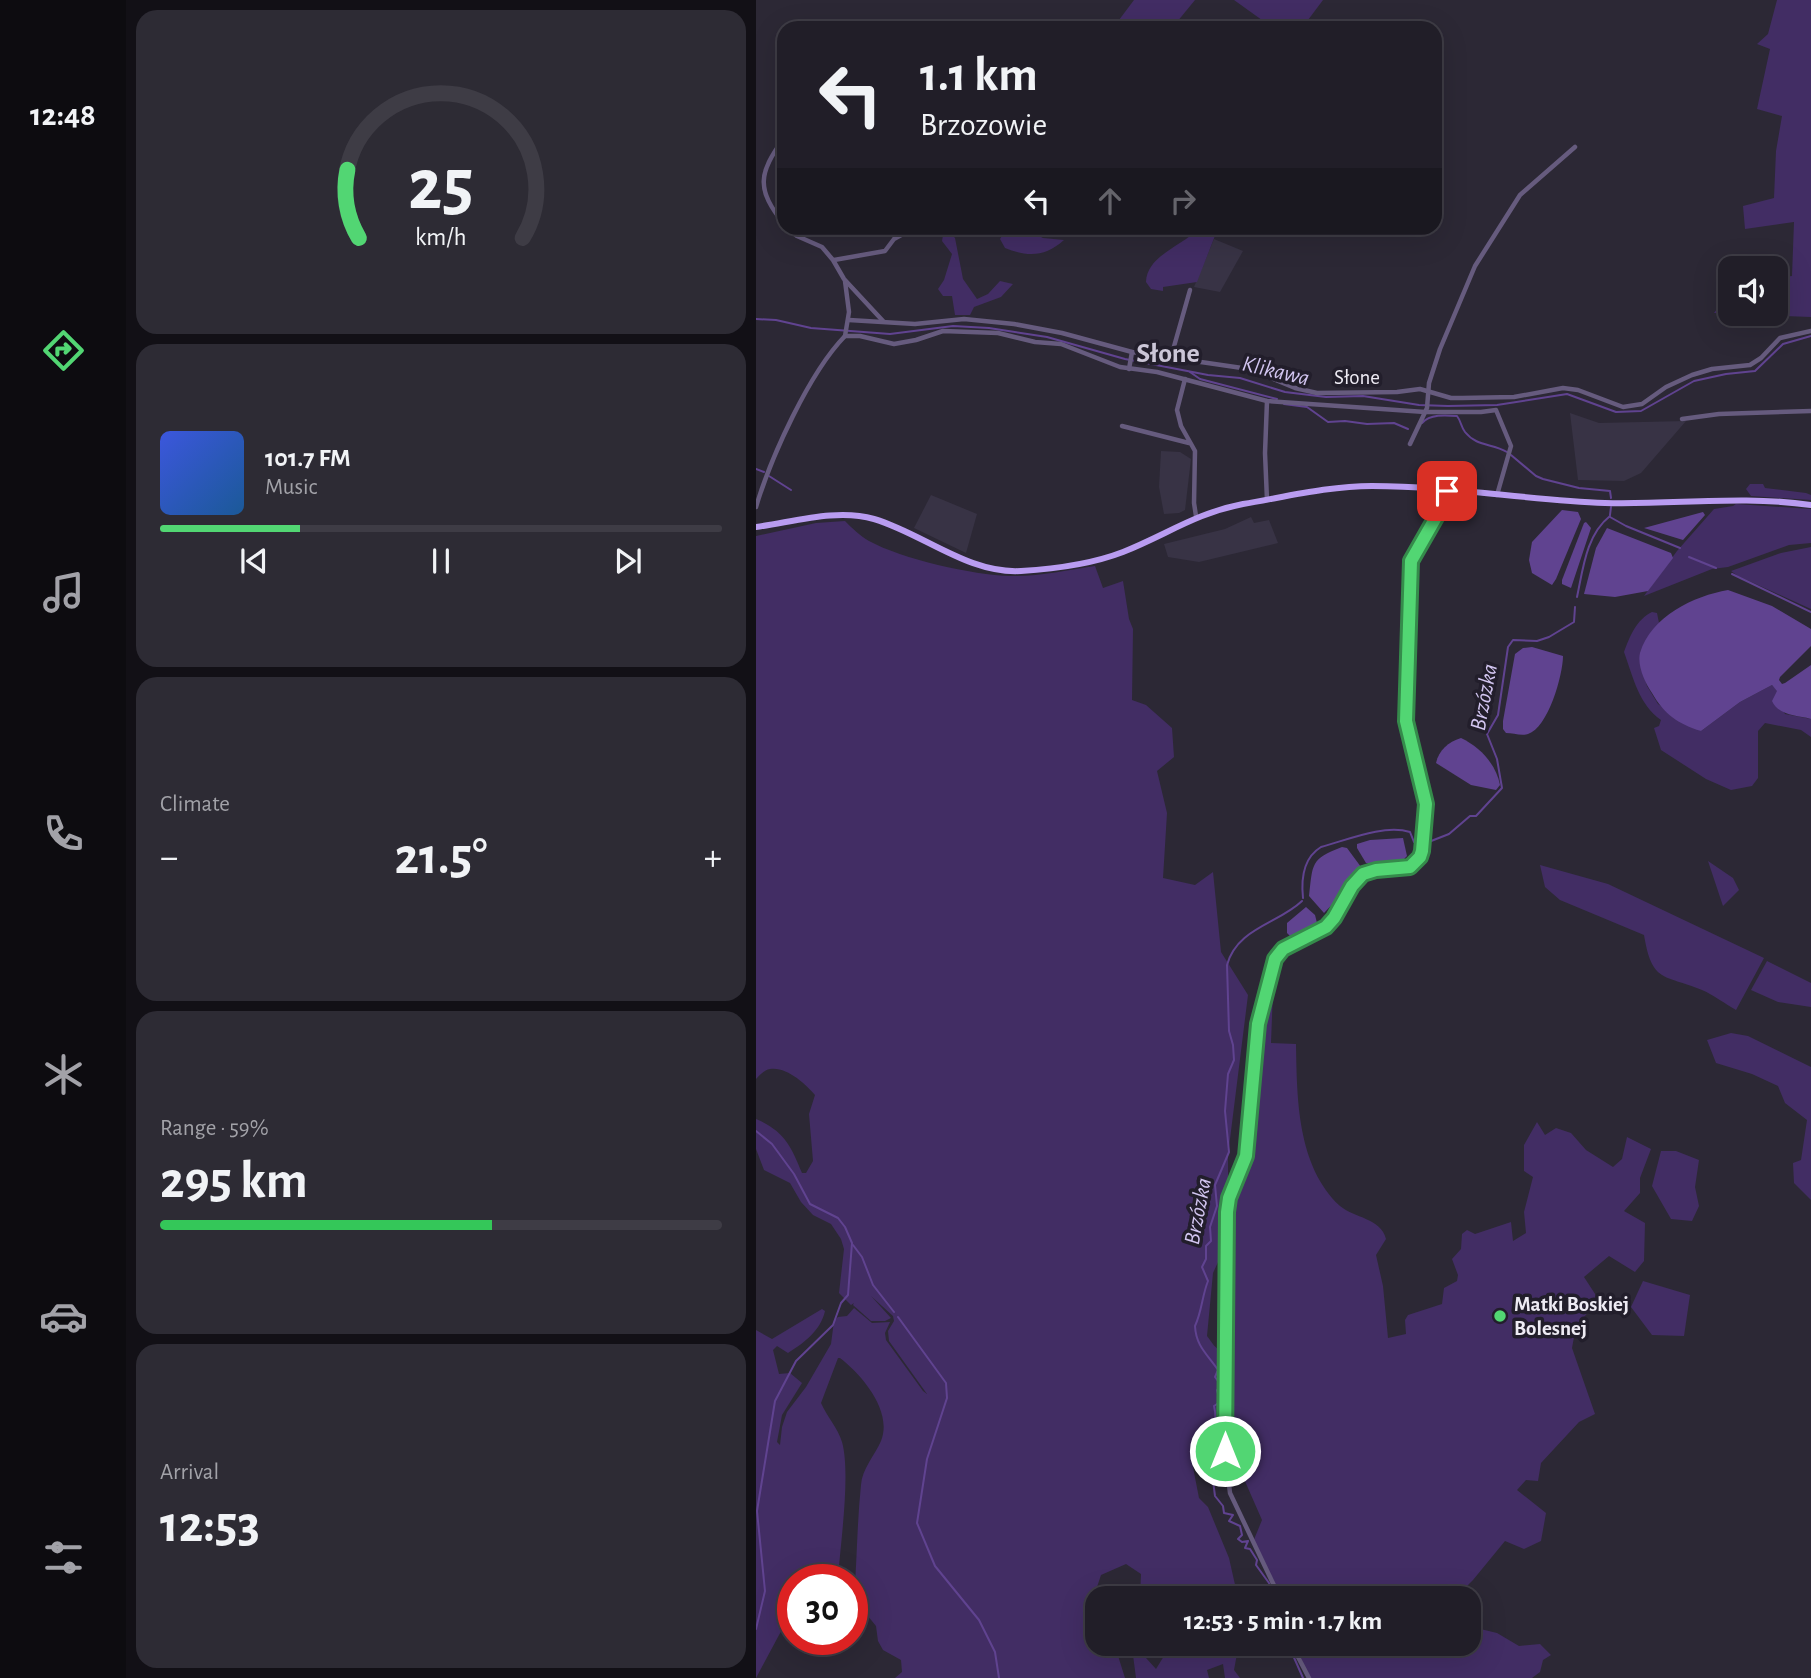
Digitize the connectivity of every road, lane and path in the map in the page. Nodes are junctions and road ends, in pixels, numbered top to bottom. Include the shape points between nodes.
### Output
1 (1574, 147) dead end
2 (777, 148) edge
3 (777, 215) edge
4 (796, 235) edge
5 (901, 235) edge
6 (833, 260) junction
7 (845, 279) junction
8 (1190, 290) dead end
9 (883, 321) junction
10 (848, 322) junction
11 (1811, 331) edge
12 (846, 334) junction
13 (1131, 355) junction
14 (1171, 357) junction
15 (1129, 367) junction
16 (1185, 379) junction
17 (1428, 390) junction
18 (1267, 401) junction
19 (1426, 410) junction
20 (1811, 411) edge
21 (1682, 419) dead end
22 (1122, 426) dead end
23 (1190, 443) junction
24 (1410, 444) dead end
25 (1447, 491) junction
26 (1496, 495) junction
27 (1268, 500) junction
28 (1811, 505) edge
29 (756, 507) edge
30 (1196, 516) junction
31 (756, 529) edge
32 (1274, 1586) edge
33 (1298, 1656) edge
34 (1309, 1678) edge

1 - 17 street via 1520,195 1475,266
2 - 3 street via 761,179 765,200
4 - 6 street via 822,247
5 - 6 street via 885,251
6 - 7 street
7 - 9 street
7 - 10 street
8 - 14 street
9 - 10 street, Słone
9 - 13 street, Słone via 997,321 1062,333
10 - 12 street
11 - 17 street, Słone via 1780,338 1751,365 1692,375 1634,406 1614,405 1563,388 1505,397 1451,398
12 - 15 street via 894,344 943,331 998,333 1061,344
12 - 29 street via 813,380 766,476
13 - 14 street, Słone
13 - 15 street
14 - 17 street, Słone via 1249,369 1308,392
15 - 16 street
16 - 18 street
16 - 23 street via 1177,410
17 - 19 street
18 - 19 street
18 - 27 street
19 - 24 street
19 - 26 street via 1496,410 1511,446
20 - 21 street
22 - 23 street
23 - 30 street via 1196,460
25 - 26 highway
25 - 27 highway via 1357,487
25 - 32 street via 1411,561 1406,721 1426,804 1422,851 1410,867 1363,874 1326,927 1283,949 1275,959 1258,1024 1246,1156 1229,1198 1227,1485
26 - 28 highway via 1615,503 1720,499
27 - 30 highway
30 - 31 highway via 1110,556 1021,571 979,565 875,519 837,516
33 - 34 street

